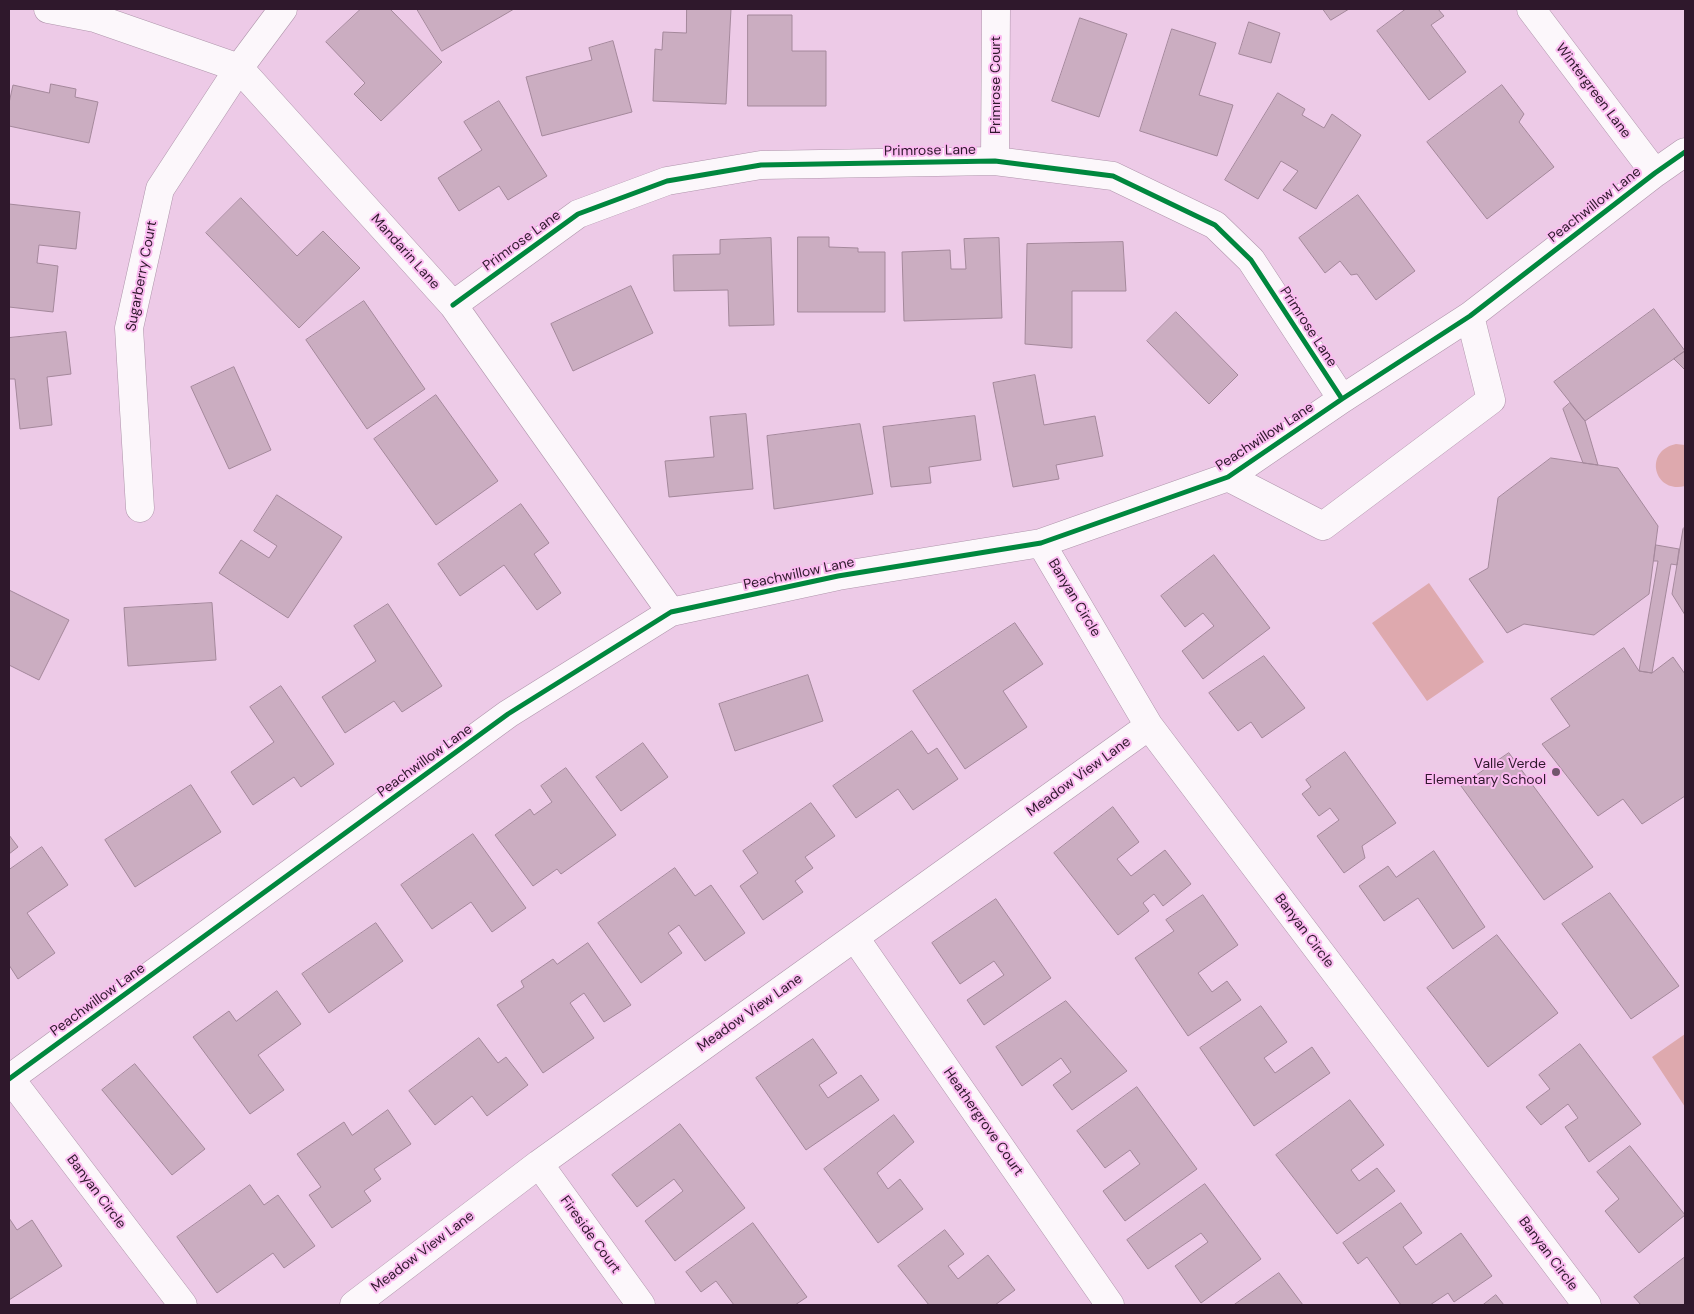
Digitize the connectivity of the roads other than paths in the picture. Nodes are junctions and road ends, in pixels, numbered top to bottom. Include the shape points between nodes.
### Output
1 (48, 9) edge
2 (283, 9) edge
3 (996, 9) edge
4 (1531, 9) edge
5 (239, 68) junction
6 (1685, 152) edge
7 (996, 161) junction
8 (1655, 173) junction
9 (453, 305) junction
10 (1470, 316) junction
11 (1342, 399) junction
12 (1228, 477) junction
13 (140, 508) dead end
14 (1041, 543) junction
15 (672, 612) junction
16 (1149, 726) junction
17 (855, 938) junction
18 (9, 1078) edge
19 (539, 1164) junction
20 (183, 1305) edge
21 (354, 1305) edge
22 (641, 1305) edge
23 (1110, 1305) edge
24 (1587, 1305) edge

1 - 5 street, Mandarin Lane via 95,18
2 - 5 street, Sugarberry Court
3 - 7 street, Primrose Court
4 - 8 street, Wintergreen Lane
5 - 9 street, Mandarin Lane
5 - 13 street, Sugarberry Court via 160,189 129,328
6 - 8 street, Peachwillow Lane
7 - 9 street, Primrose Lane via 760,165 667,181 578,214
7 - 11 street, Primrose Lane via 1113,176 1215,225 1251,260
8 - 10 street, Peachwillow Lane
9 - 15 street, Mandarin Lane
10 - 11 street, Peachwillow Lane
10 - 12 street via 1491,400 1323,526
11 - 12 street, Peachwillow Lane
12 - 14 street, Peachwillow Lane
14 - 15 street, Peachwillow Lane via 838,576
14 - 16 street, Banyan Circle
15 - 18 street, Peachwillow Lane via 508,714
16 - 17 street, Meadow View Lane
16 - 24 street, Banyan Circle
17 - 19 street, Meadow View Lane
17 - 23 street, Heathergrove Court
18 - 20 street, Banyan Circle
19 - 21 street, Meadow View Lane
19 - 22 street, Fireside Court

